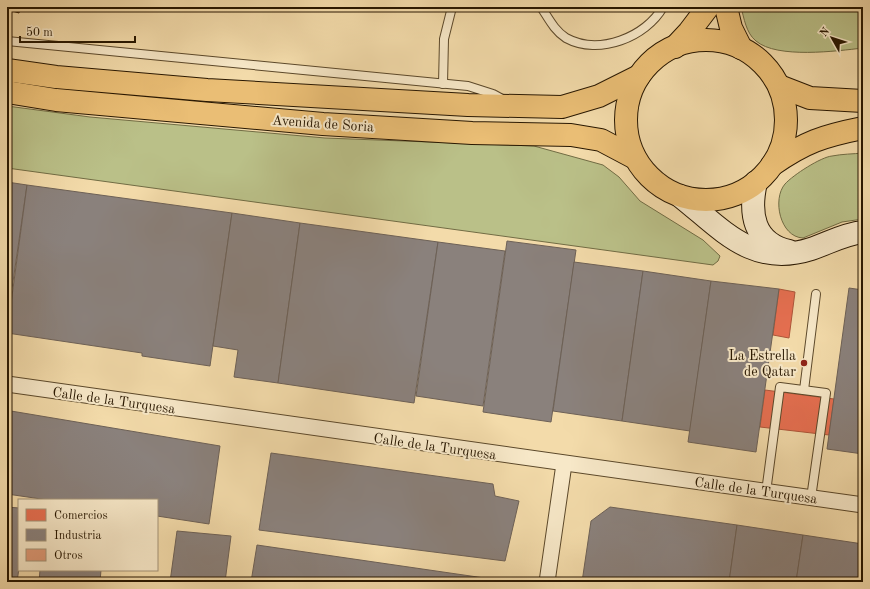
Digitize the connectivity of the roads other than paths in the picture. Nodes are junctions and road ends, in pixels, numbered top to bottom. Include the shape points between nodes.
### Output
1 (452, 7) edge
2 (541, 7) edge
3 (663, 7) edge
4 (708, 7) edge
5 (726, 7) edge
6 (7, 41) edge
7 (674, 47) junction
8 (741, 48) junction
9 (7, 70) edge
10 (639, 76) junction
11 (443, 84) junction
12 (779, 86) junction
13 (7, 92) edge
14 (863, 101) edge
15 (513, 106) junction
16 (863, 128) edge
17 (635, 158) junction
18 (771, 166) junction
19 (756, 182) junction
20 (680, 196) junction
21 (863, 232) edge
22 (796, 253) junction
23 (816, 294) dead end
24 (7, 384) edge
25 (804, 390) junction
26 (564, 464) junction
27 (766, 492) junction
28 (811, 498) junction
29 (863, 505) edge
30 (547, 582) edge

1 - 11 lane via 444,39
2 - 3 lane via 559,33 580,43 589,44 607,44 627,39 651,23
4 - 7 highway
5 - 8 highway via 731,28
6 - 11 lane, Avenida de Soria
7 - 8 highway via 693,41 712,40
7 - 10 highway via 654,59
8 - 12 highway via 760,61
9 - 15 highway, Avenida de Soria via 56,77 207,90 320,98
10 - 15 highway, Avenida de Soria via 599,96 562,107
10 - 17 highway via 628,101 626,122
11 - 15 lane, Avenida de Soria via 468,86 493,94
12 - 14 highway via 810,98
12 - 18 highway via 785,105 786,127 781,146
13 - 17 highway, Avenida de Soria via 56,100 323,124 472,133 571,135 601,140
16 - 18 highway via 820,138 800,146
17 - 20 highway via 660,186
18 - 19 highway
19 - 20 highway via 740,192 715,200
19 - 22 street via 752,204 758,229 765,239 782,250
20 - 22 street via 728,236 752,249 778,255
21 - 22 street via 851,233
23 - 25 lane
24 - 26 street, Calle de la Turquesa
25 - 27 lane via 780,387
25 - 28 lane via 826,393
26 - 27 street, Calle de la Turquesa
26 - 30 street
27 - 28 street, Calle de la Turquesa
28 - 29 street, Calle de la Turquesa

